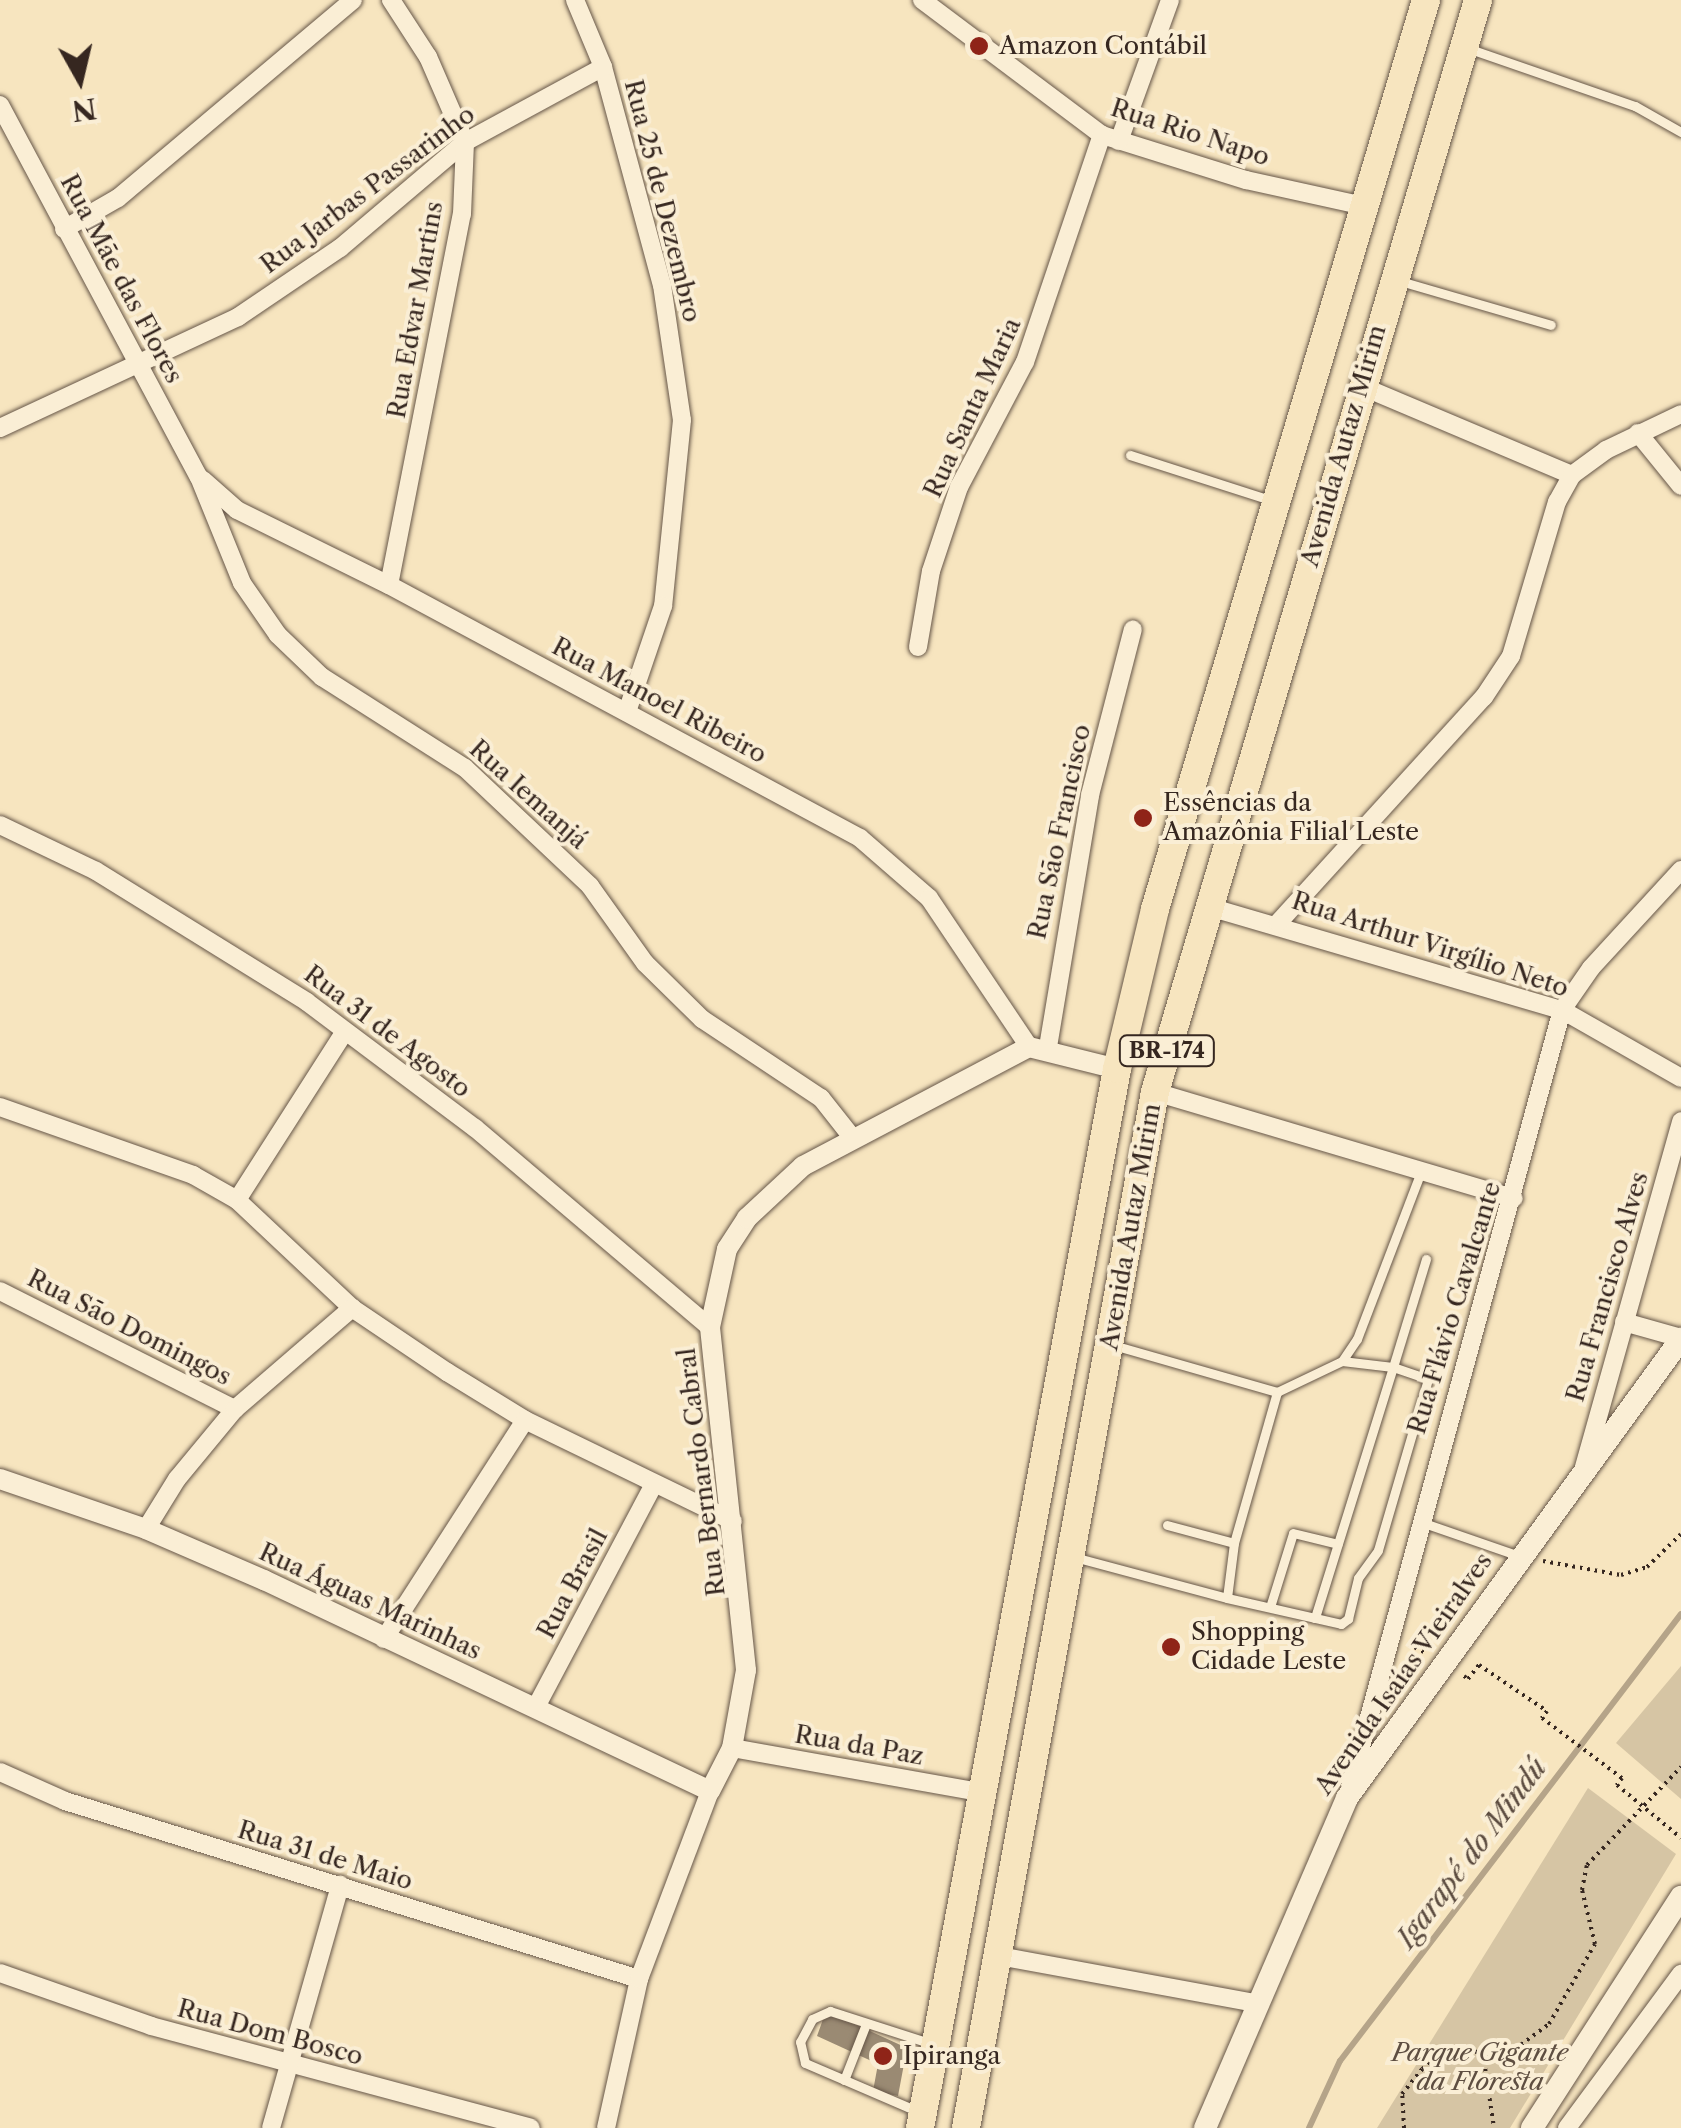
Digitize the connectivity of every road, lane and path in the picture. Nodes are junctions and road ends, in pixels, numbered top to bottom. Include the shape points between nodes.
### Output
1 (354, 0) edge
2 (391, 0) edge
3 (576, 0) edge
4 (922, 0) edge
5 (1170, 0) edge
6 (1426, 0) edge
7 (1478, 0) edge
8 (1464, 46) junction
9 (603, 67) junction
10 (0, 105) edge
11 (1681, 132) edge
12 (1110, 138) junction
13 (465, 142) junction
14 (1364, 206) junction
15 (64, 228) junction
16 (1393, 279) junction
17 (1551, 325) dead end
18 (140, 364) junction
19 (1361, 386) junction
20 (1681, 414) edge
21 (0, 428) edge
22 (1638, 433) junction
23 (1130, 455) dead end
24 (1572, 475) junction
25 (199, 476) junction
26 (1681, 486) edge
27 (1276, 502) junction
28 (390, 585) junction
29 (1132, 629) dead end
30 (918, 647) dead end
31 (627, 712) junction
32 (0, 825) edge
33 (1681, 870) edge
34 (1210, 907) junction
35 (1278, 922) junction
36 (1562, 1010) junction
37 (343, 1034) junction
38 (1038, 1047) junction
39 (1117, 1069) junction
40 (1681, 1078) edge
41 (1155, 1092) junction
42 (0, 1107) edge
43 (1681, 1121) edge
44 (852, 1136) junction
45 (1422, 1166) junction
46 (1514, 1198) junction
47 (237, 1200) junction
48 (1426, 1258) dead end
49 (0, 1291) edge
50 (352, 1308) junction
51 (1624, 1322) junction
52 (710, 1328) junction
53 (1681, 1339) edge
54 (1110, 1345) junction
55 (1342, 1361) junction
56 (1393, 1367) junction
57 (1277, 1392) junction
58 (236, 1410) junction
59 (525, 1420) junction
60 (1584, 1467) junction
61 (0, 1479) edge
62 (653, 1486) junction
63 (733, 1521) junction
64 (1419, 1521) junction
65 (1166, 1525) dead end
66 (146, 1530) junction
67 (1681, 1534) edge
68 (1234, 1543) junction
69 (1338, 1544) junction
70 (1071, 1556) junction
71 (1519, 1556) junction
72 (1227, 1598) junction
73 (1270, 1608) junction
74 (1315, 1618) junction
75 (1390, 1636) junction
76 (384, 1638) junction
77 (1442, 1660) junction
78 (537, 1705) junction
79 (732, 1748) junction
80 (1681, 1767) edge
81 (0, 1772) edge
82 (710, 1791) junction
83 (978, 1792) junction
84 (1347, 1798) junction
85 (1644, 1805) junction
86 (1681, 1838) edge
87 (340, 1885) junction
88 (1681, 1897) edge
89 (998, 1956) junction
90 (0, 1972) edge
91 (1681, 1974) edge
92 (639, 1979) junction
93 (1256, 2003) junction
94 (866, 2024) junction
95 (935, 2045) junction
96 (1482, 2052) junction
97 (285, 2064) junction
98 (844, 2080) junction
99 (922, 2120) edge
100 (1536, 2121) edge
101 (271, 2128) edge
102 (531, 2128) edge
103 (606, 2128) edge
104 (966, 2128) edge
105 (1204, 2128) edge
106 (1404, 2128) edge
107 (1494, 2128) edge
108 (1564, 2128) edge

1 - 15 street via 118,198
2 - 13 street, Rua Edvar Martins via 428,58
3 - 9 street, Rua 25 de Dezembro
4 - 12 street, Rua Rio Napo
5 - 12 street, Rua Santa Maria
6 - 14 main road, Avenida Autaz Mirim / BR-174
7 - 8 main road, Avenida Autaz Mirim / BR-174
8 - 11 lane via 1635,106
8 - 16 main road, Avenida Autaz Mirim / BR-174
9 - 13 street, Rua Jarbas Passarinho
9 - 31 street, Rua 25 de Dezembro via 662,284 682,420 663,606
10 - 15 street, Rua Mãe das Flores
12 - 14 street, Rua Rio Napo via 1246,180
12 - 30 street, Rua Santa Maria via 1025,362 959,487 931,571
13 - 18 street, Rua Jarbas Passarinho via 296,278 238,317
13 - 28 street, Rua Edvar Martins via 462,214
14 - 27 main road, Avenida Autaz Mirim / BR-174
15 - 18 street, Rua Mãe das Flores
16 - 17 lane
16 - 19 main road, Avenida Autaz Mirim / BR-174
18 - 21 street, Rua Jarbas Passarinho
18 - 25 street, Rua Mãe das Flores
19 - 24 street
19 - 34 main road, Avenida Autaz Mirim / BR-174
20 - 22 street
22 - 24 street
22 - 26 street
23 - 27 lane
24 - 35 street via 1556,502 1510,656 1484,697
25 - 28 street, Rua Manoel Ribeiro via 237,510
25 - 44 street, Rua Iemanjá via 242,583 278,634 322,676 465,768 590,886 644,963 702,1018 808,1088
27 - 39 main road, Avenida Autaz Mirim / BR-174 via 1155,908
28 - 31 street, Rua Manoel Ribeiro
29 - 38 street, Rua São Francisco
31 - 38 street, Rua Manoel Ribeiro via 860,838 897,866 929,898
32 - 37 street, Rua 31 de Agosto via 182,921
33 - 36 street, Rua Flávio Cavalcante
34 - 35 street, Rua Arthur Virgílio Neto
34 - 41 main road, Avenida Autaz Mirim / BR-174
35 - 36 street, Rua Arthur Virgílio Neto
36 - 40 street, Rua Arthur Virgílio Neto
36 - 46 street, Rua Flávio Cavalcante
37 - 47 street
37 - 52 street, Rua 31 de Agosto via 475,1128
38 - 39 street
38 - 44 street, Rua Bernardo Cabral
39 - 83 main road, Avenida Autaz Mirim / BR-174
41 - 45 street
41 - 54 main road, Avenida Autaz Mirim / BR-174
42 - 47 street via 177,1169
43 - 51 street, Rua Francisco Alves
44 - 52 street, Rua Bernardo Cabral via 804,1166 747,1218 717,1275
45 - 46 street
45 - 55 lane via 1358,1339
46 - 64 street, Rua Flávio Cavalcante
47 - 50 street
48 - 56 lane
49 - 58 street, Rua São Domingos
50 - 58 street
50 - 59 street
51 - 53 street
51 - 60 street, Rua Francisco Alves
52 - 63 street, Rua Bernardo Cabral
53 - 60 main road, Avenida Isaías Vieiralves
54 - 57 lane
54 - 70 main road, Avenida Autaz Mirim / BR-174
55 - 56 lane
55 - 57 lane
56 - 69 lane
56 - 74 lane via 1428,1379 1378,1550 1358,1578 1348,1619 1340,1624
57 - 68 lane
58 - 66 street via 176,1479
59 - 62 street
59 - 76 street
60 - 71 main road, Avenida Isaías Vieiralves
61 - 66 street, Rua Águas Marinhas
62 - 63 street
62 - 78 street, Rua Brasil
63 - 79 street, Rua Bernardo Cabral via 746,1670
64 - 71 lane
64 - 75 street, Rua Flávio Cavalcante
65 - 68 lane
66 - 76 street, Rua Águas Marinhas
67 - 71 path via 1647,1567 1621,1574
68 - 72 lane
69 - 73 lane via 1293,1533
69 - 74 lane
70 - 72 lane
70 - 89 main road, Avenida Autaz Mirim / BR-174
71 - 77 main road, Avenida Isaías Vieiralves
72 - 73 lane
73 - 74 lane
75 - 77 path
75 - 84 street, Rua Flávio Cavalcante
76 - 78 street, Rua Águas Marinhas
77 - 84 main road, Avenida Isaías Vieiralves
77 - 85 path via 1468,1679 1479,1665 1548,1711 1548,1721 1622,1778 1617,1786
78 - 82 street, Rua Águas Marinhas
79 - 82 street, Rua Bernardo Cabral
79 - 83 street, Rua da Paz
80 - 85 path
81 - 87 street, Rua 31 de Maio via 82,1806
82 - 92 street, Rua Bernardo Cabral
83 - 95 main road, Avenida Autaz Mirim / BR-174
84 - 93 main road, Avenida Isaías Vieiralves
85 - 86 path
85 - 96 path via 1586,1865 1582,1890 1594,1944 1549,2024 1514,2049
87 - 92 street, Rua 31 de Maio
87 - 97 street
88 - 100 main road
89 - 93 street
89 - 104 main road, Avenida Autaz Mirim / BR-174
90 - 97 street, Rua Dom Bosco via 151,2026
91 - 108 street
92 - 103 street, Rua Bernardo Cabral
93 - 105 main road, Avenida Isaías Vieiralves
94 - 95 lane
94 - 98 lane
94 - 98 lane via 820,2011 800,2042 805,2063
95 - 99 main road, Avenida Autaz Mirim / BR-174
96 - 106 path via 1445,2054 1422,2069 1402,2094
96 - 107 path
97 - 101 street
97 - 102 street, Rua Dom Bosco
98 - 99 lane
100 - 108 street

